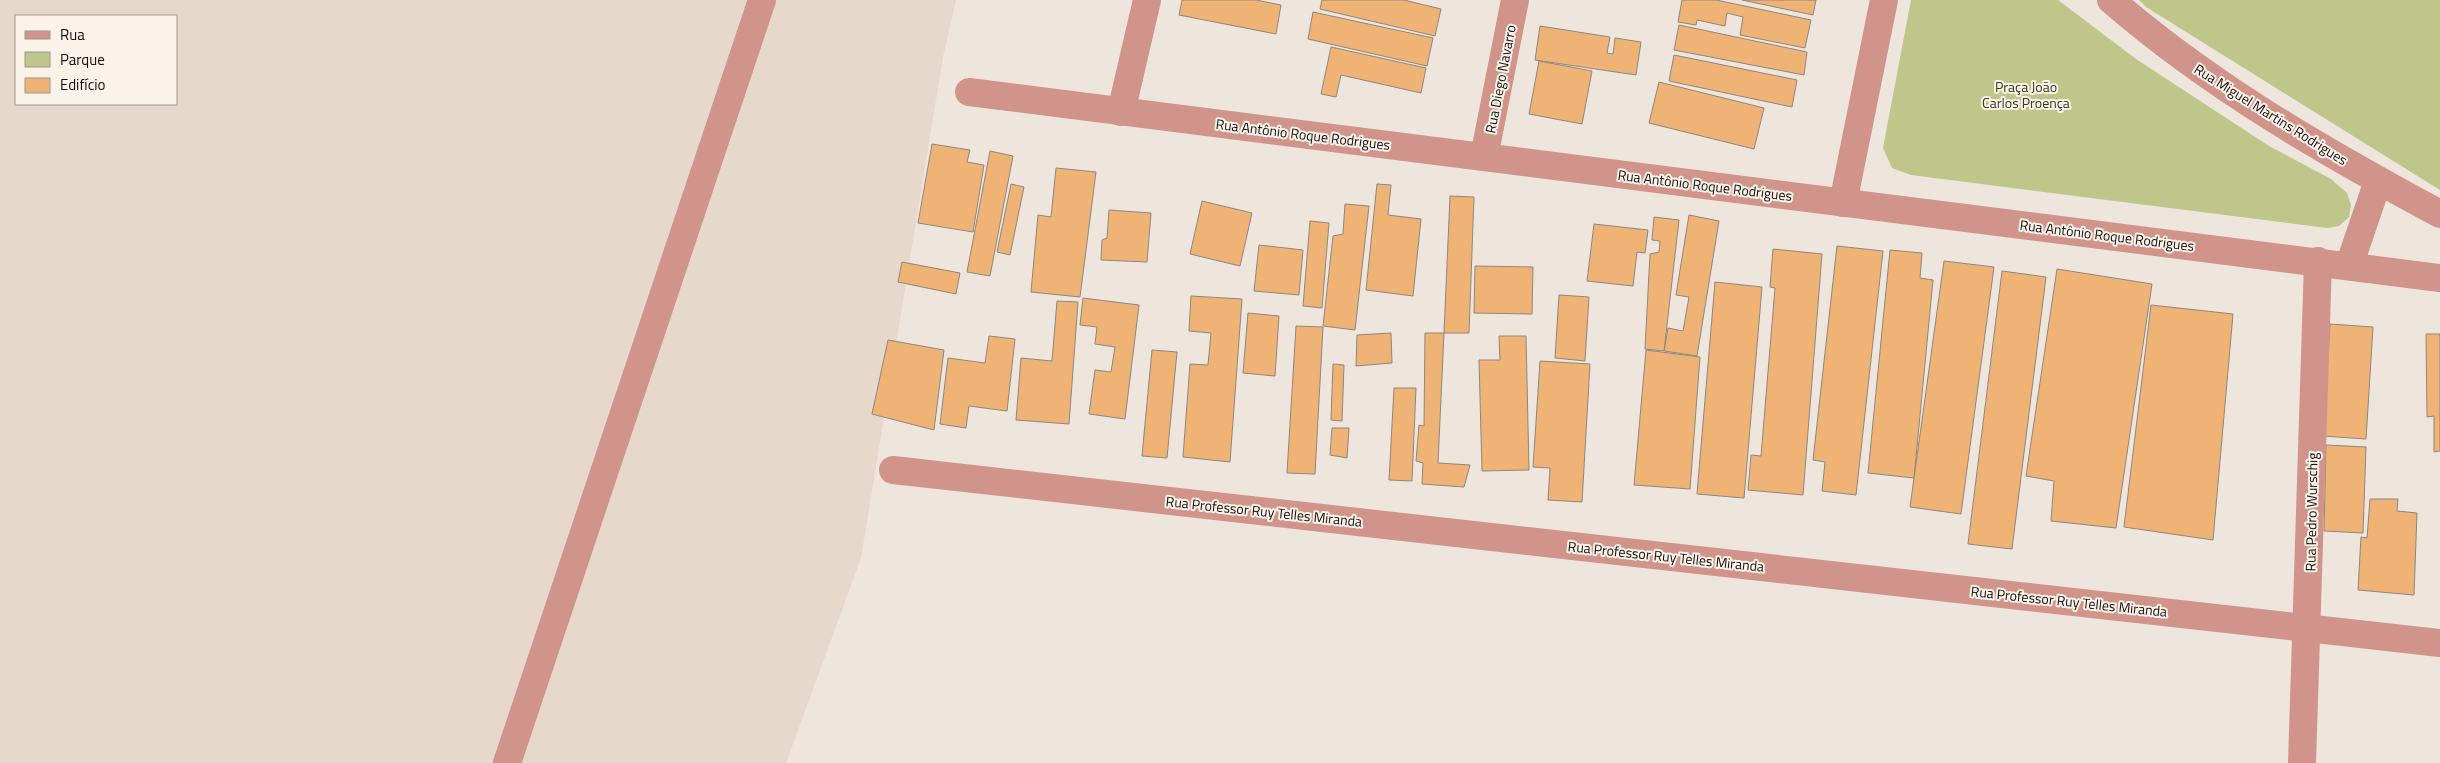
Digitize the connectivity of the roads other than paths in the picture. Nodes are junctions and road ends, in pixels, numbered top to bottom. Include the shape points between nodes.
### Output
1 (762, 0) edge
2 (1147, 0) edge
3 (1515, 0) edge
4 (1884, 0) edge
5 (2111, 0) edge
6 (969, 92) dead end
7 (1121, 112) junction
8 (1484, 157) junction
9 (2378, 181) junction
10 (1844, 203) junction
11 (2440, 214) edge
12 (2318, 261) junction
13 (2349, 266) junction
14 (2440, 278) edge
15 (893, 470) dead end
16 (2308, 628) junction
17 (2440, 643) edge
18 (507, 763) edge
19 (2302, 763) edge

1 - 18 street
2 - 7 street
3 - 8 street, Rua Diego Navarro
4 - 10 street
5 - 9 street, Rua Miguel Martins Rodrigues via 2199,70
6 - 7 street, Rua Antônio Roque Rodrigues
7 - 8 street, Rua Antônio Roque Rodrigues
8 - 10 street, Rua Antônio Roque Rodrigues
9 - 11 street, Rua Miguel Martins Rodrigues
9 - 13 street
10 - 12 street, Rua Antônio Roque Rodrigues
12 - 13 street, Rua Antônio Roque Rodrigues
12 - 16 street, Rua Pedro Wurschig
13 - 14 street, Rua Antônio Roque Rodrigues
15 - 16 street, Rua Professor Ruy Telles Miranda
16 - 17 street, Rua Professor Ruy Telles Miranda
16 - 19 street, Rua Pedro Wurschig

